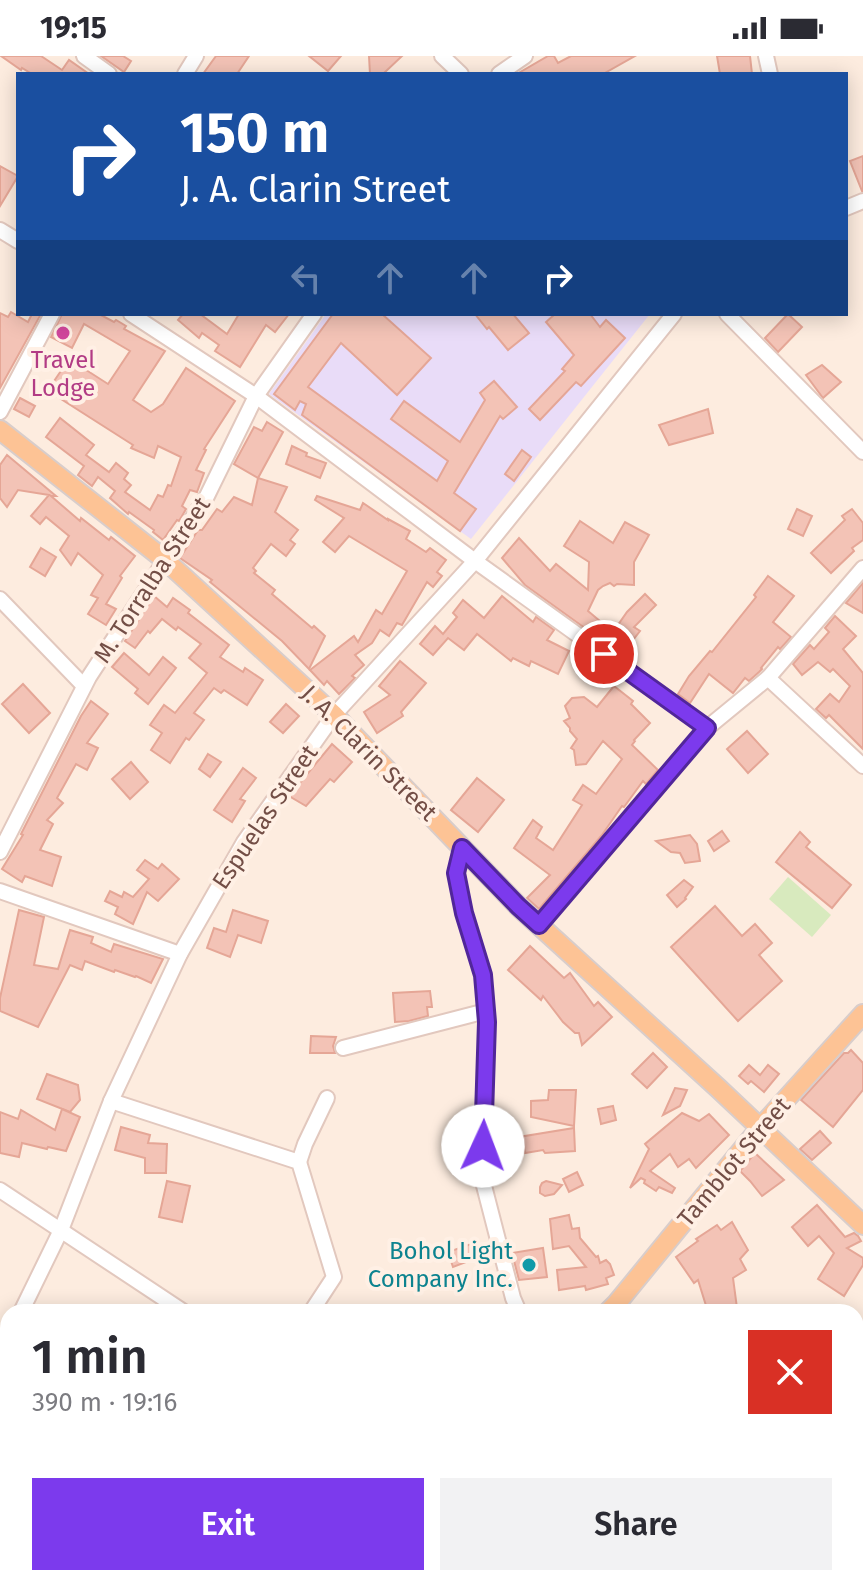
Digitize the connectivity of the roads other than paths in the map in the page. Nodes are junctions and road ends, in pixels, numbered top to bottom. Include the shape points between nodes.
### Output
1 (84, 56) edge
2 (442, 56) edge
3 (525, 56) edge
4 (106, 72) edge
5 (459, 72) edge
6 (502, 72) edge
7 (51, 316) edge
8 (134, 316) edge
9 (313, 316) edge
10 (672, 316) edge
11 (729, 316) edge
12 (256, 396) junction
13 (0, 412) edge
14 (0, 430) edge
15 (863, 452) edge
16 (165, 560) junction
17 (475, 561) junction
18 (863, 568) edge
19 (0, 599) edge
20 (768, 678) junction
21 (84, 686) junction
22 (334, 715) junction
23 (707, 728) junction
24 (863, 766) edge
25 (462, 848) junction
26 (0, 852) edge
27 (0, 891) edge
28 (539, 925) junction
29 (180, 954) junction
30 (486, 1011) junction
31 (863, 1014) edge
32 (343, 1048) dead end
33 (327, 1098) dead end
34 (111, 1101) junction
35 (760, 1128) junction
36 (299, 1162) junction
37 (0, 1190) edge
38 (863, 1225) edge
39 (61, 1230) junction
40 (25, 1304) edge
41 (172, 1304) edge
42 (316, 1304) edge
43 (516, 1304) edge
44 (615, 1304) edge

1 - 4 street
2 - 5 street
3 - 6 street
7 - 13 street
8 - 12 street
9 - 12 street, M. Torralba Street
10 - 17 street, Espuelas Street
11 - 15 street
12 - 16 street, M. Torralba Street via 207,496
12 - 17 street
14 - 16 main road, J. A. Clarin Street
16 - 21 street, M. Torralba Street
16 - 22 main road, J. A. Clarin Street
17 - 22 street, Espuelas Street
17 - 23 street
18 - 20 street
19 - 21 street
20 - 23 street
20 - 24 street
21 - 26 street, M. Torralba Street
22 - 25 main road, J. A. Clarin Street
22 - 29 street, Espuelas Street via 244,842
23 - 28 street
25 - 28 main road, J. A. Clarin Street
25 - 30 street via 456,873 483,975
27 - 29 street
28 - 35 main road, J. A. Clarin Street
29 - 34 street, Espuelas Street
30 - 32 street
30 - 43 street via 482,1178
31 - 35 main road, Tamblot Street
33 - 36 street
34 - 36 street
34 - 39 street, Espuelas Street
35 - 38 main road, J. A. Clarin Street
35 - 44 main road, Tamblot Street
36 - 42 street via 334,1277
37 - 39 street
39 - 40 street, Espuelas Street
39 - 41 street

